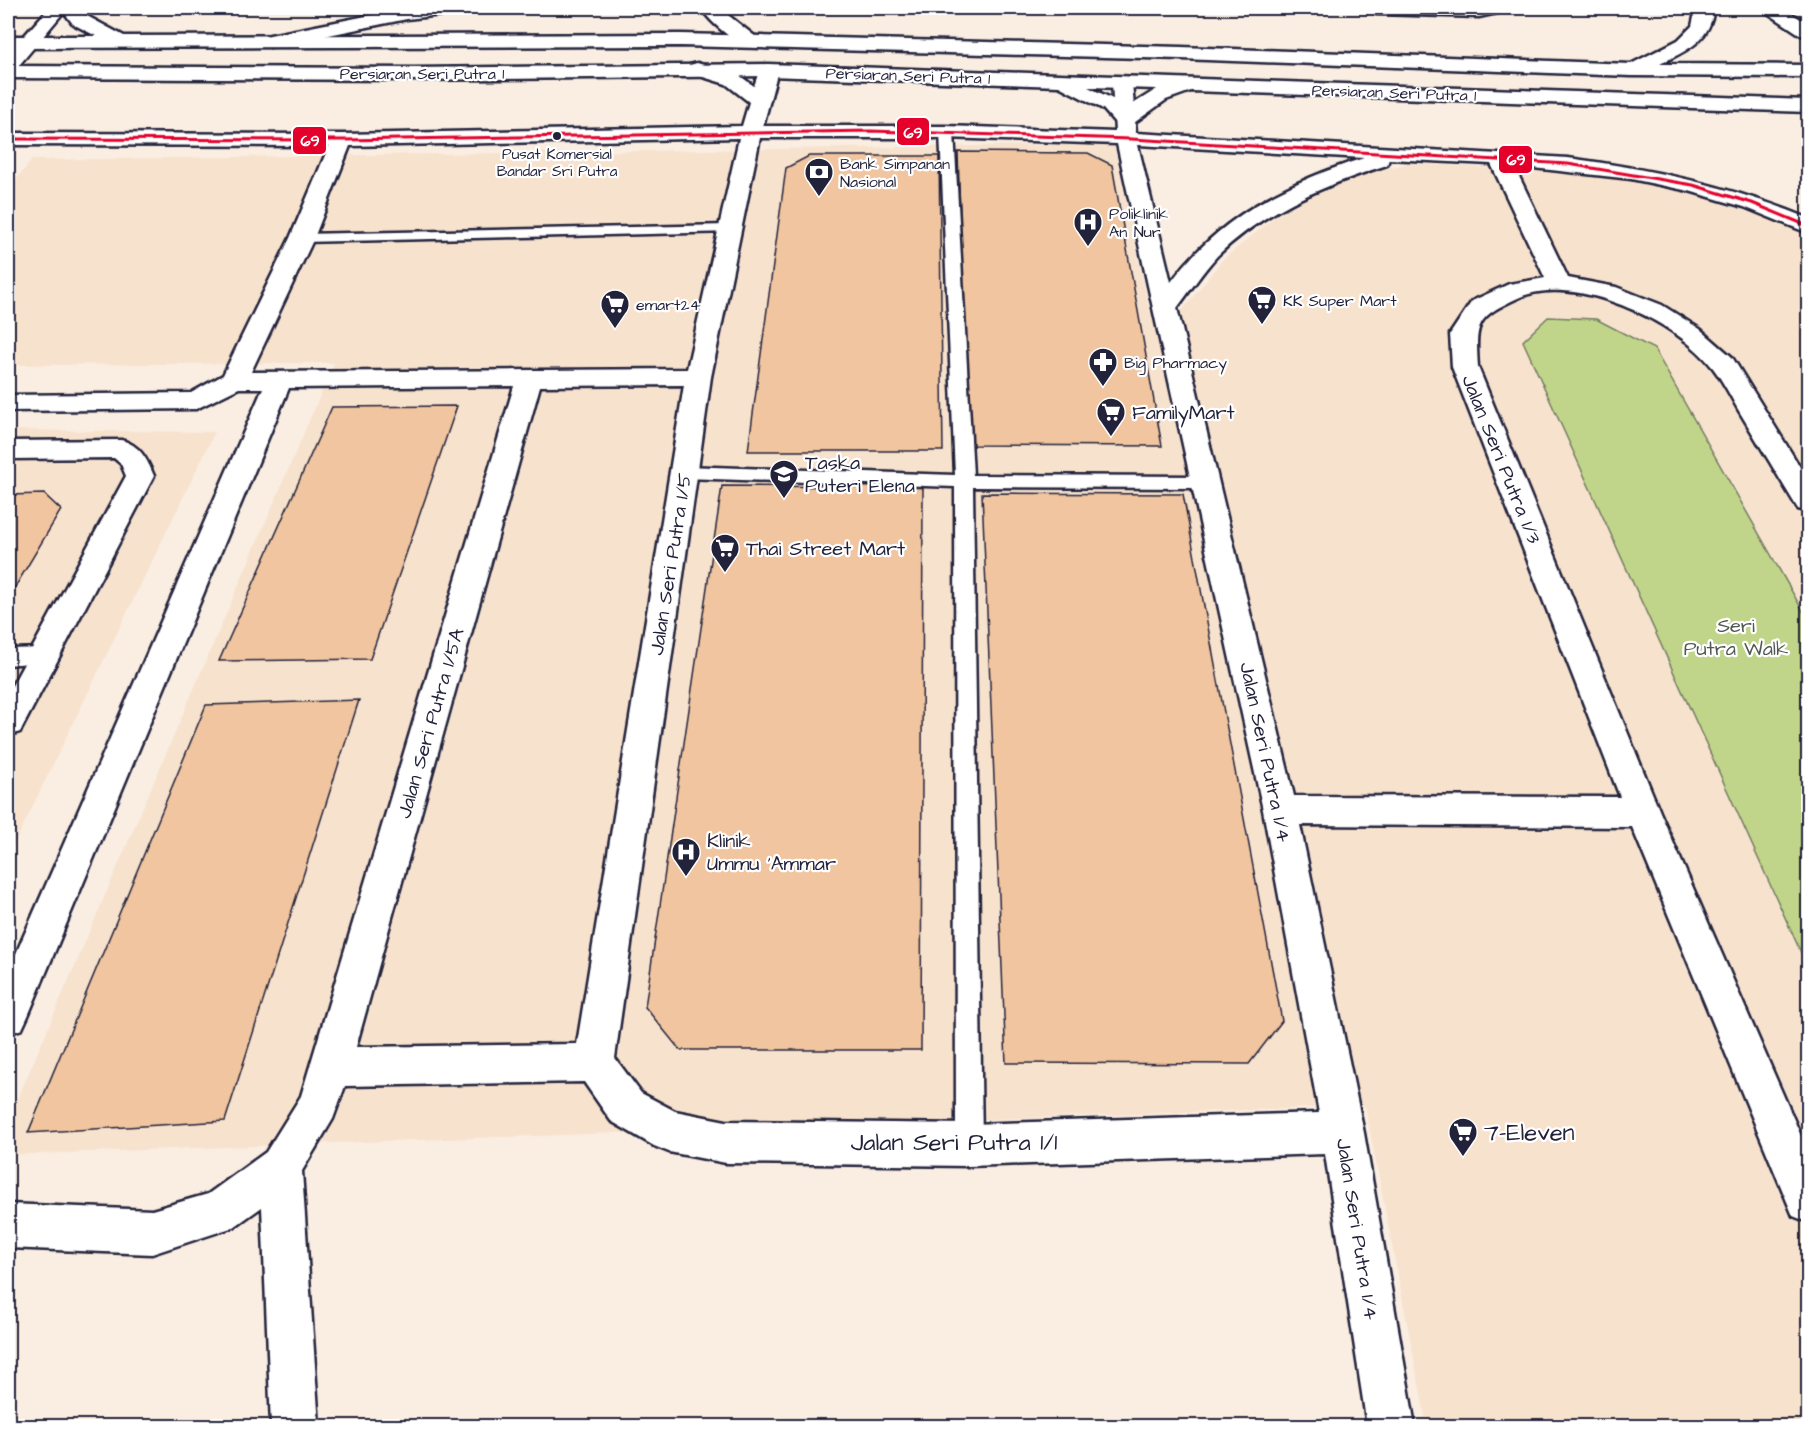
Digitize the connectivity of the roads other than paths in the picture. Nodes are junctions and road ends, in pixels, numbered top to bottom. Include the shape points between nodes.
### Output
1 (58, 8) edge
2 (70, 8) edge
3 (450, 8) edge
4 (710, 8) edge
5 (1376, 8) edge
6 (1495, 8) edge
7 (1705, 8) edge
8 (1769, 8) edge
9 (1809, 31) edge
10 (681, 40) junction
11 (30, 41) junction
12 (120, 41) junction
13 (270, 41) junction
14 (751, 41) junction
15 (8, 42) edge
16 (1181, 53) junction
17 (8, 66) edge
18 (697, 69) junction
19 (768, 70) junction
20 (1631, 70) junction
21 (1809, 71) edge
22 (8, 72) edge
23 (1054, 80) junction
24 (1122, 82) junction
25 (1197, 84) junction
26 (1677, 100) junction
27 (761, 101) junction
28 (1809, 106) edge
29 (1809, 124) edge
30 (1125, 130) junction
31 (751, 131) junction
32 (947, 132) junction
33 (8, 139) edge
34 (342, 140) junction
35 (1398, 154) junction
36 (1500, 160) junction
37 (1809, 226) edge
38 (729, 229) junction
39 (302, 238) junction
40 (1558, 283) junction
41 (1166, 306) junction
42 (698, 377) junction
43 (529, 379) junction
44 (234, 380) junction
45 (279, 380) junction
46 (8, 403) edge
47 (8, 450) edge
48 (684, 472) junction
49 (964, 481) junction
50 (1205, 482) junction
51 (1809, 502) edge
52 (44, 656) junction
53 (8, 657) edge
54 (8, 723) edge
55 (1280, 810) junction
56 (1643, 812) junction
57 (8, 1016) edge
58 (594, 1063) junction
59 (331, 1067) junction
60 (1343, 1133) junction
61 (969, 1144) junction
62 (281, 1167) junction
63 (1809, 1201) edge
64 (8, 1227) edge
65 (295, 1426) edge
66 (1391, 1426) edge

1 - 11 street
2 - 12 street via 80,20
3 - 13 street
4 - 14 street
5 - 6 street
7 - 20 street via 1701,27 1685,44
8 - 9 street
10 - 13 street, Persiaran Seri Putra 1
10 - 14 street, Persiaran Seri Putra 1
10 - 19 street via 728,50
11 - 12 street, Persiaran Seri Putra 1
11 - 15 street, Persiaran Seri Putra 1
11 - 17 street
12 - 13 street, Persiaran Seri Putra 1
14 - 16 street, Persiaran Seri Putra 1
16 - 20 street, Persiaran Seri Putra 1
16 - 24 street
18 - 19 street, Persiaran Seri Putra 1
18 - 22 street, Persiaran Seri Putra 1 via 414,74
18 - 27 street via 733,80
19 - 23 street, Persiaran Seri Putra 1
19 - 27 street, Jalan Seri Putra 1/5
20 - 21 street, Persiaran Seri Putra 1
23 - 24 street, Persiaran Seri Putra 1
23 - 30 street via 1110,105
24 - 25 street, Persiaran Seri Putra 1
24 - 30 street, Jalan Seri Putra 1/4
25 - 26 street, Persiaran Seri Putra 1
25 - 30 street via 1169,91 1138,108
26 - 28 street, Persiaran Seri Putra 1
26 - 29 street
27 - 31 street, Jalan Seri Putra 1/5
30 - 32 street
30 - 35 street
30 - 41 street, Jalan Seri Putra 1/4
31 - 32 street
31 - 34 street
31 - 38 street, Jalan Seri Putra 1/5
32 - 49 lane
33 - 34 street
34 - 39 street
35 - 36 street
35 - 41 street via 1326,177 1260,210 1209,251
36 - 37 street via 1617,170 1701,187 1786,214
36 - 40 street
38 - 39 lane
38 - 42 street, Jalan Seri Putra 1/5
39 - 44 street
40 - 51 street, Jalan Seri Putra 1/3 via 1607,292 1653,310 1691,334 1723,363
40 - 56 street, Jalan Seri Putra 1/3 via 1518,289 1481,306 1463,334 1466,367
41 - 50 street, Jalan Seri Putra 1/4
42 - 43 street
42 - 48 street, Jalan Seri Putra 1/5
43 - 45 street
43 - 59 street, Jalan Seri Putra 1/5A
44 - 45 street
44 - 46 street via 196,401
45 - 57 street
47 - 52 street via 121,449 133,460 140,476
48 - 49 lane
48 - 58 street, Jalan Seri Putra 1/5
49 - 50 lane
49 - 61 lane
50 - 55 street, Jalan Seri Putra 1/4
52 - 53 lane
52 - 54 street
55 - 56 street
55 - 60 street, Jalan Seri Putra 1/4
56 - 63 street, Jalan Seri Putra 1/3
58 - 59 street
58 - 61 street, Jalan Seri Putra 1/1 via 626,1107 669,1131 726,1142
59 - 62 street, Jalan Seri Putra 1/5A via 319,1105
60 - 61 street, Jalan Seri Putra 1/1
60 - 66 street, Jalan Seri Putra 1/4
62 - 64 street via 219,1212 152,1232
62 - 65 street

